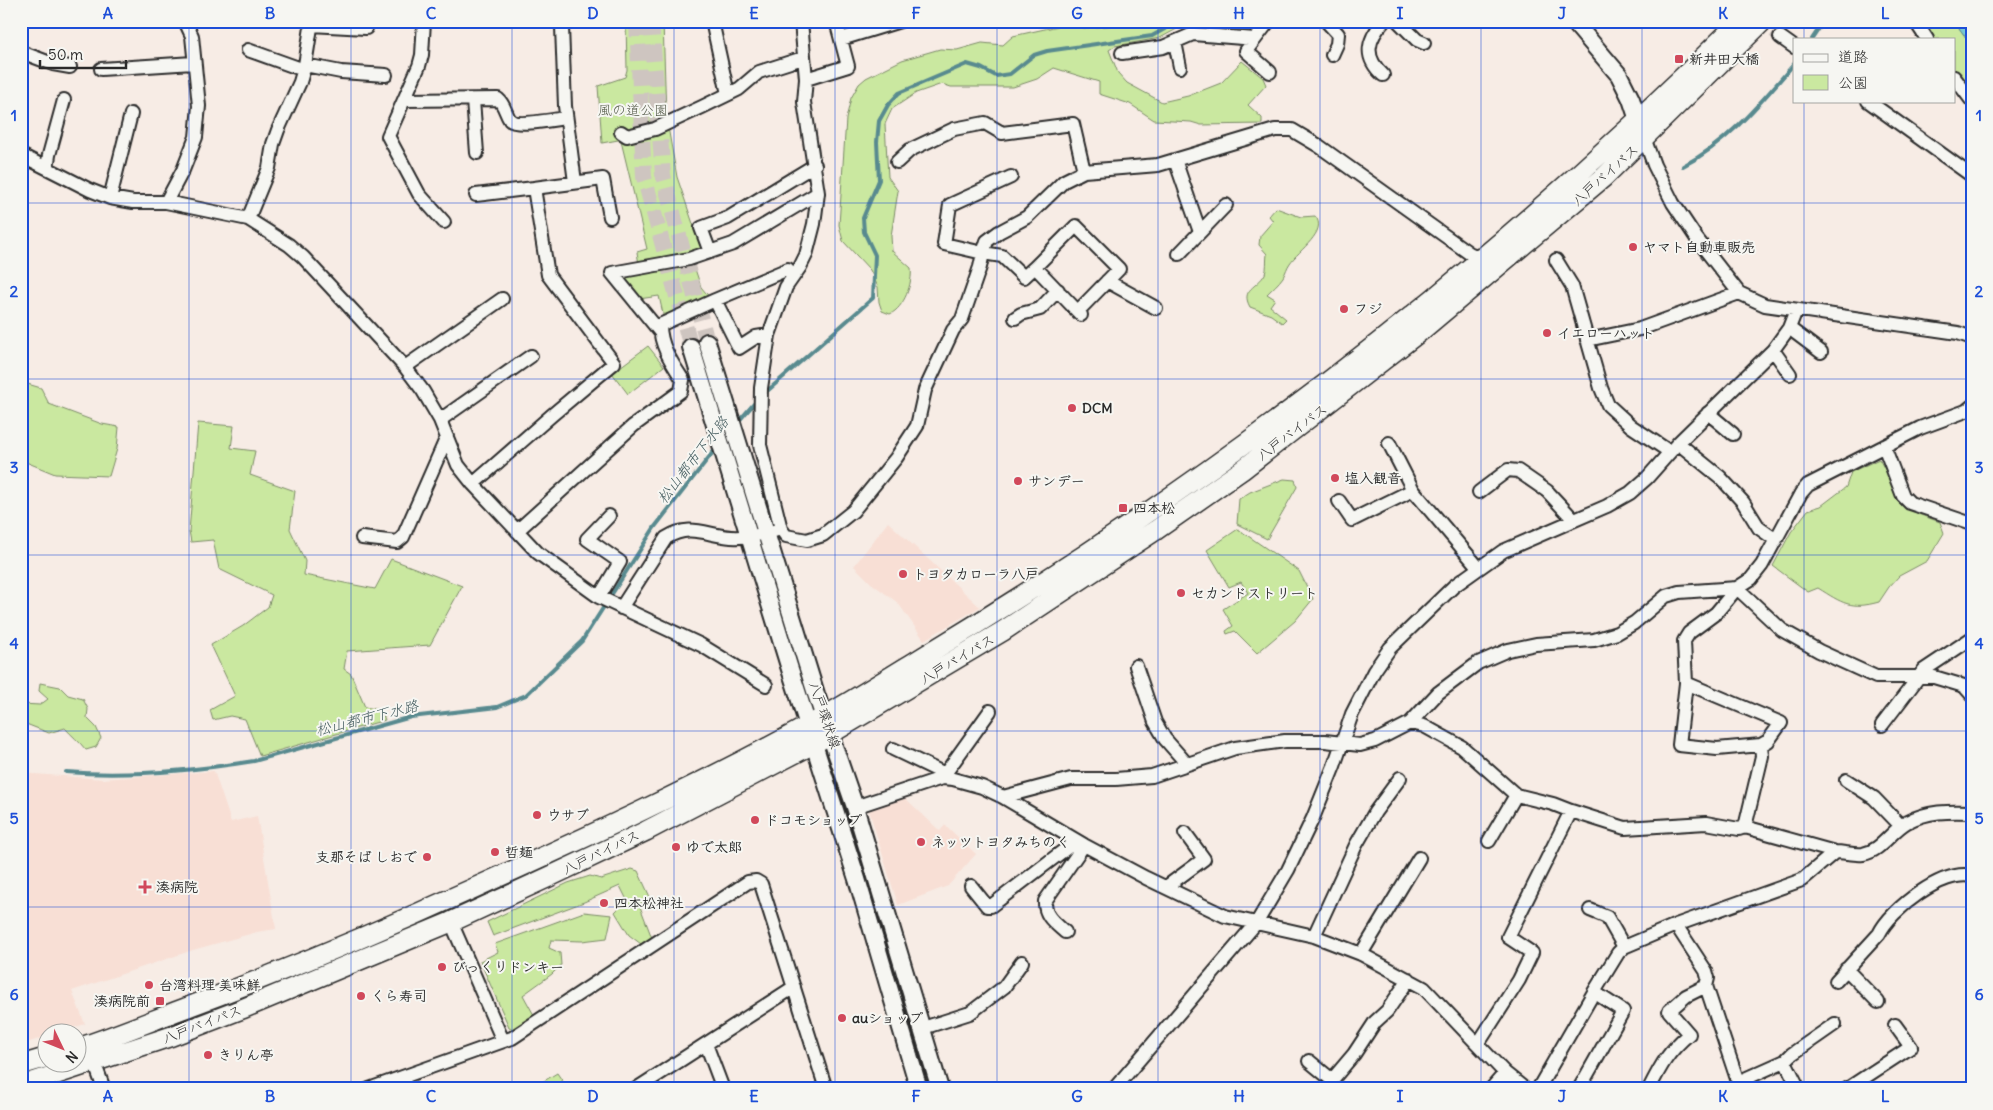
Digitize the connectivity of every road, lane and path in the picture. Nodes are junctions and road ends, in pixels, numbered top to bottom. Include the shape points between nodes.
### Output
1 (185, 21) edge
2 (424, 21) edge
3 (712, 21) edge
4 (801, 21) edge
5 (836, 21) edge
6 (900, 21) edge
7 (1269, 21) edge
8 (1326, 21) edge
9 (1384, 21) edge
10 (1398, 21) edge
11 (1573, 21) edge
12 (1740, 21) edge
13 (1764, 21) edge
14 (1915, 21) edge
15 (312, 23) edge
16 (562, 27) dead end
17 (366, 28) dead end
18 (1780, 37) tunnel mouth
19 (1926, 38) edge
20 (841, 39) junction
21 (1255, 39) junction
22 (1175, 42) junction
23 (1424, 43) dead end
24 (1793, 46) edge
25 (248, 50) dead end
26 (21, 52) edge
27 (1122, 53) dead end
28 (1332, 55) dead end
29 (803, 58) junction
30 (193, 63) junction
31 (304, 67) junction
32 (1180, 67) dead end
33 (70, 68) dead end
34 (101, 69) dead end
35 (1270, 72) dead end
36 (386, 75) dead end
37 (1383, 75) dead end
38 (806, 79) junction
39 (1956, 80) edge
40 (728, 94) junction
41 (64, 100) dead end
42 (404, 100) junction
43 (473, 100) junction
44 (1972, 100) edge
45 (1869, 102) edge
46 (131, 114) dead end
47 (566, 118) junction
48 (1638, 120) junction
49 (621, 132) dead end
50 (1644, 139) junction
51 (477, 153) dead end
52 (21, 154) edge
53 (1175, 160) junction
54 (897, 162) dead end
55 (815, 164) junction
56 (47, 168) junction
57 (1084, 172) junction
58 (1972, 176) edge
59 (1011, 177) dead end
60 (575, 182) junction
61 (534, 188) junction
62 (818, 193) junction
63 (476, 195) dead end
64 (110, 198) junction
65 (166, 202) junction
66 (1226, 205) dead end
67 (610, 217) dead end
68 (248, 219) junction
69 (444, 222) dead end
70 (1200, 232) junction
71 (710, 252) junction
72 (983, 253) junction
73 (1514, 253) junction
74 (1179, 254) dead end
75 (1480, 258) junction
76 (1556, 260) dead end
77 (1035, 267) junction
78 (788, 269) dead end
79 (1107, 281) junction
80 (1058, 290) junction
81 (1739, 293) junction
82 (502, 299) dead end
83 (715, 300) junction
84 (1156, 308) dead end
85 (1796, 310) junction
86 (1015, 318) dead end
87 (1789, 328) junction
88 (660, 332) junction
89 (769, 335) junction
90 (1972, 338) edge
91 (1587, 340) junction
92 (1773, 350) junction
93 (1821, 352) dead end
94 (531, 356) dead end
95 (405, 368) junction
96 (1790, 374) dead end
97 (1972, 406) edge
98 (1708, 413) junction
99 (440, 420) junction
100 (1733, 434) dead end
101 (446, 437) junction
102 (1389, 443) dead end
103 (1884, 446) junction
104 (1674, 447) junction
105 (473, 484) junction
106 (1413, 490) junction
107 (1479, 492) dead end
108 (1339, 501) dead end
109 (609, 516) dead end
110 (1574, 520) junction
111 (1972, 524) edge
112 (517, 531) junction
113 (774, 531) junction
114 (750, 536) junction
115 (362, 538) dead end
116 (1776, 540) junction
117 (1478, 567) junction
118 (1737, 588) junction
119 (599, 597) junction
120 (621, 608) junction
121 (1972, 638) edge
122 (1136, 666) dead end
123 (1918, 677) junction
124 (1686, 683) junction
125 (766, 685) dead end
126 (1972, 695) edge
127 (990, 711) dead end
128 (1410, 723) junction
129 (828, 725) junction
130 (1882, 725) dead end
131 (811, 735) junction
132 (1341, 743) junction
133 (1761, 745) junction
134 (893, 749) dead end
135 (1187, 764) junction
136 (944, 776) junction
137 (1400, 778) dead end
138 (1846, 780) dead end
139 (1516, 795) junction
140 (1003, 797) junction
141 (855, 807) junction
142 (1571, 811) junction
143 (1972, 812) edge
144 (1901, 826) junction
145 (1746, 827) junction
146 (1185, 832) dead end
147 (1489, 841) dead end
148 (1080, 843) junction
149 (1835, 852) junction
150 (1419, 858) dead end
151 (1972, 876) edge
152 (971, 886) dead end
153 (1166, 887) junction
154 (1590, 910) dead end
155 (451, 922) junction
156 (1257, 922) junction
157 (1676, 926) junction
158 (1065, 932) dead end
159 (1314, 936) junction
160 (1624, 947) junction
161 (1362, 954) junction
162 (1022, 962) dead end
163 (1846, 969) junction
164 (1409, 979) junction
165 (1836, 981) dead end
166 (1706, 986) junction
167 (794, 987) junction
168 (1594, 992) junction
169 (1878, 1002) dead end
170 (1835, 1024) dead end
171 (1895, 1026) dead end
172 (923, 1028) junction
173 (503, 1041) junction
174 (706, 1044) junction
175 (1478, 1044) junction
176 (88, 1052) edge
177 (88, 1052) edge
178 (88, 1054) edge
179 (38, 1060) edge
180 (1309, 1061) dead end
181 (1785, 1061) junction
182 (21, 1065) edge
183 (48, 1072) edge
184 (1505, 1073) junction
185 (405, 1083) edge
186 (21, 1086) edge
187 (104, 1089) edge
188 (369, 1089) edge
189 (636, 1089) edge
190 (723, 1089) edge
191 (826, 1089) edge
192 (920, 1089) edge
193 (940, 1089) edge
194 (1114, 1089) edge
195 (1491, 1089) edge
196 (1525, 1089) edge
197 (1538, 1089) edge
198 (1579, 1089) edge
199 (1649, 1089) edge
200 (1798, 1089) edge
201 (1847, 1089) edge

1 - 30 street via 192,36
2 - 42 street via 422,55
3 - 40 street
4 - 29 street
5 - 20 street
6 - 20 street
7 - 21 street
8 - 28 street via 1338,34
9 - 37 street via 1372,38 1368,54 1374,67
10 - 23 street
11 - 48 main road via 1619,75
12 - 48 highway, 八戸バイパス
13 - 50 highway, 八戸バイパス
14 - 19 street
15 - 17 street
15 - 31 street
16 - 47 street
18 - 24 street
20 - 38 street via 848,66
21 - 22 street via 1193,34
21 - 35 street via 1246,51
22 - 27 street
22 - 32 street
25 - 31 street
26 - 33 street
29 - 38 street
29 - 40 street via 759,72
30 - 34 street
30 - 65 street via 199,106 196,137
31 - 36 street
31 - 68 street via 278,130 269,168
38 - 55 street via 804,102
39 - 44 street
40 - 49 street via 654,129 626,136
41 - 56 street
42 - 43 street
42 - 69 street via 388,136 419,194
43 - 47 street via 498,99 505,105 509,119 517,124
43 - 51 street
45 - 58 street
46 - 64 street
47 - 60 street
48 - 50 street
48 - 75 highway, 八戸バイパス
50 - 73 highway, 八戸バイパス
50 - 81 street via 1673,202 1696,239
52 - 56 street
53 - 57 street via 1158,166
53 - 70 street
53 - 75 street via 1275,130 1292,130
54 - 57 street via 910,150 954,129 985,123 1002,133 1073,124
55 - 62 street
55 - 71 street via 728,218 701,228
56 - 64 street
57 - 72 street via 1064,181 1027,217 987,241
59 - 72 street via 950,205 944,244
60 - 61 street
60 - 67 street via 603,178
61 - 63 street
61 - 105 street via 548,275 614,364
62 - 71 street via 733,244
62 - 89 street via 806,254 786,287
64 - 65 street
65 - 68 street
66 - 70 street
68 - 95 street via 289,245 303,258
70 - 74 street
71 - 88 street via 612,273
72 - 77 street via 1002,256 1024,277
72 - 113 street via 962,319 953,330 925,390 917,426 896,458 853,512 823,535 807,540
73 - 75 street via 1492,260
73 - 129 highway, 八戸バイパス via 1323,408 1177,516 1004,631
75 - 129 highway, 八戸バイパス via 1300,402 1183,488
76 - 91 street via 1572,286
77 - 79 street via 1076,226 1119,269
77 - 80 street
78 - 83 street
79 - 80 street via 1079,313
79 - 84 street
80 - 86 street via 1040,309
81 - 85 street via 1766,305
81 - 91 street via 1640,329
82 - 95 street
83 - 88 street via 660,325
83 - 89 street via 739,348 756,337
85 - 87 street
85 - 90 street via 1958,333
87 - 92 street
87 - 93 street
88 - 112 street via 665,350 683,380 681,392 632,426
89 - 113 street via 761,388 760,445
91 - 104 street via 1608,405 1630,426
92 - 96 street
92 - 98 street
94 - 99 street
95 - 99 street via 423,390
97 - 103 street
98 - 100 street
98 - 104 street
99 - 101 street
101 - 105 street via 458,465
101 - 115 street via 403,537 397,542
102 - 106 street
103 - 111 street via 1903,496 1910,503
103 - 116 street via 1808,485
104 - 110 street via 1630,492
104 - 116 street via 1720,478 1743,502 1759,528
105 - 112 street
106 - 108 street via 1352,520
106 - 117 street
107 - 110 street via 1508,470 1518,471 1547,491
109 - 119 street via 587,539 620,562
110 - 117 street via 1503,551
112 - 119 street via 538,553
113 - 114 street
113 - 114 main road, 八戸環状線 via 699,345
113 - 129 main road, 八戸環状線 via 816,694
114 - 120 street via 731,537 688,530 676,532 666,538
114 - 131 main road, 八戸環状線
116 - 118 street via 1751,580
117 - 132 street via 1390,648 1374,671
118 - 123 street via 1782,630 1819,651 1876,677
118 - 124 street via 1716,613 1689,633 1684,641
118 - 128 street via 1679,592 1666,596 1634,623 1617,633 1594,640 1536,644 1508,650 1478,663 1444,688
119 - 120 street
120 - 125 street via 701,646
121 - 123 street
122 - 135 street via 1155,722
123 - 126 street via 1950,681 1964,686
123 - 130 street
124 - 133 street via 1781,723
124 - 133 street via 1679,745 1717,750
127 - 136 street
128 - 132 street via 1375,741 1360,745
128 - 139 street via 1424,726 1462,747
129 - 131 highway, 八戸バイパス
129 - 141 main road, 八戸環状線
131 - 155 highway, 八戸バイパス via 646,830
131 - 176 highway, 八戸バイパス via 430,908
131 - 192 main road, 八戸環状線
132 - 135 street via 1325,740 1234,748
132 - 156 street via 1313,818 1288,870
133 - 145 street via 1762,756
134 - 136 street
135 - 140 street via 1152,776 1116,780 1071,779
136 - 140 street
136 - 141 street
137 - 159 street via 1356,845
138 - 144 street via 1874,798
139 - 142 street
139 - 147 street
140 - 148 street
141 - 172 main road, 八戸環状線
142 - 145 street via 1626,828 1706,823 1739,829
142 - 175 street via 1508,937 1532,953 1519,980
143 - 144 street via 1939,812
144 - 149 street via 1873,850 1863,854
145 - 149 street
146 - 153 street via 1204,859
148 - 152 street via 991,906 987,906
148 - 153 street
148 - 158 street via 1045,901 1047,915
149 - 157 street via 1802,880
150 - 161 street
151 - 163 street via 1953,876 1917,895 1882,926 1879,934
153 - 156 street via 1225,916
154 - 160 street via 1607,917
155 - 173 street
155 - 177 highway, 八戸バイパス via 242,1009
156 - 159 street
156 - 194 street
157 - 160 street
157 - 166 street via 1706,972
159 - 161 street
160 - 168 street
161 - 164 street
162 - 172 street via 1004,988 970,1013
163 - 165 street
163 - 169 street
164 - 175 street via 1424,988
164 - 180 street via 1332,1080
166 - 181 street via 1738,1082
166 - 199 street via 1686,996 1669,1011 1689,1034 1673,1048
167 - 173 street via 761,884 748,882
167 - 174 street
167 - 191 street
168 - 197 street
168 - 198 street via 1623,1011
170 - 181 street
171 - 201 street via 1911,1047
172 - 193 main road, 八戸環状線
173 - 185 street
174 - 189 street
174 - 190 street
175 - 184 street
178 - 187 street
179 - 182 highway
181 - 200 street
183 - 186 highway, 八戸バイパス
184 - 195 street
184 - 196 street
185 - 188 street

